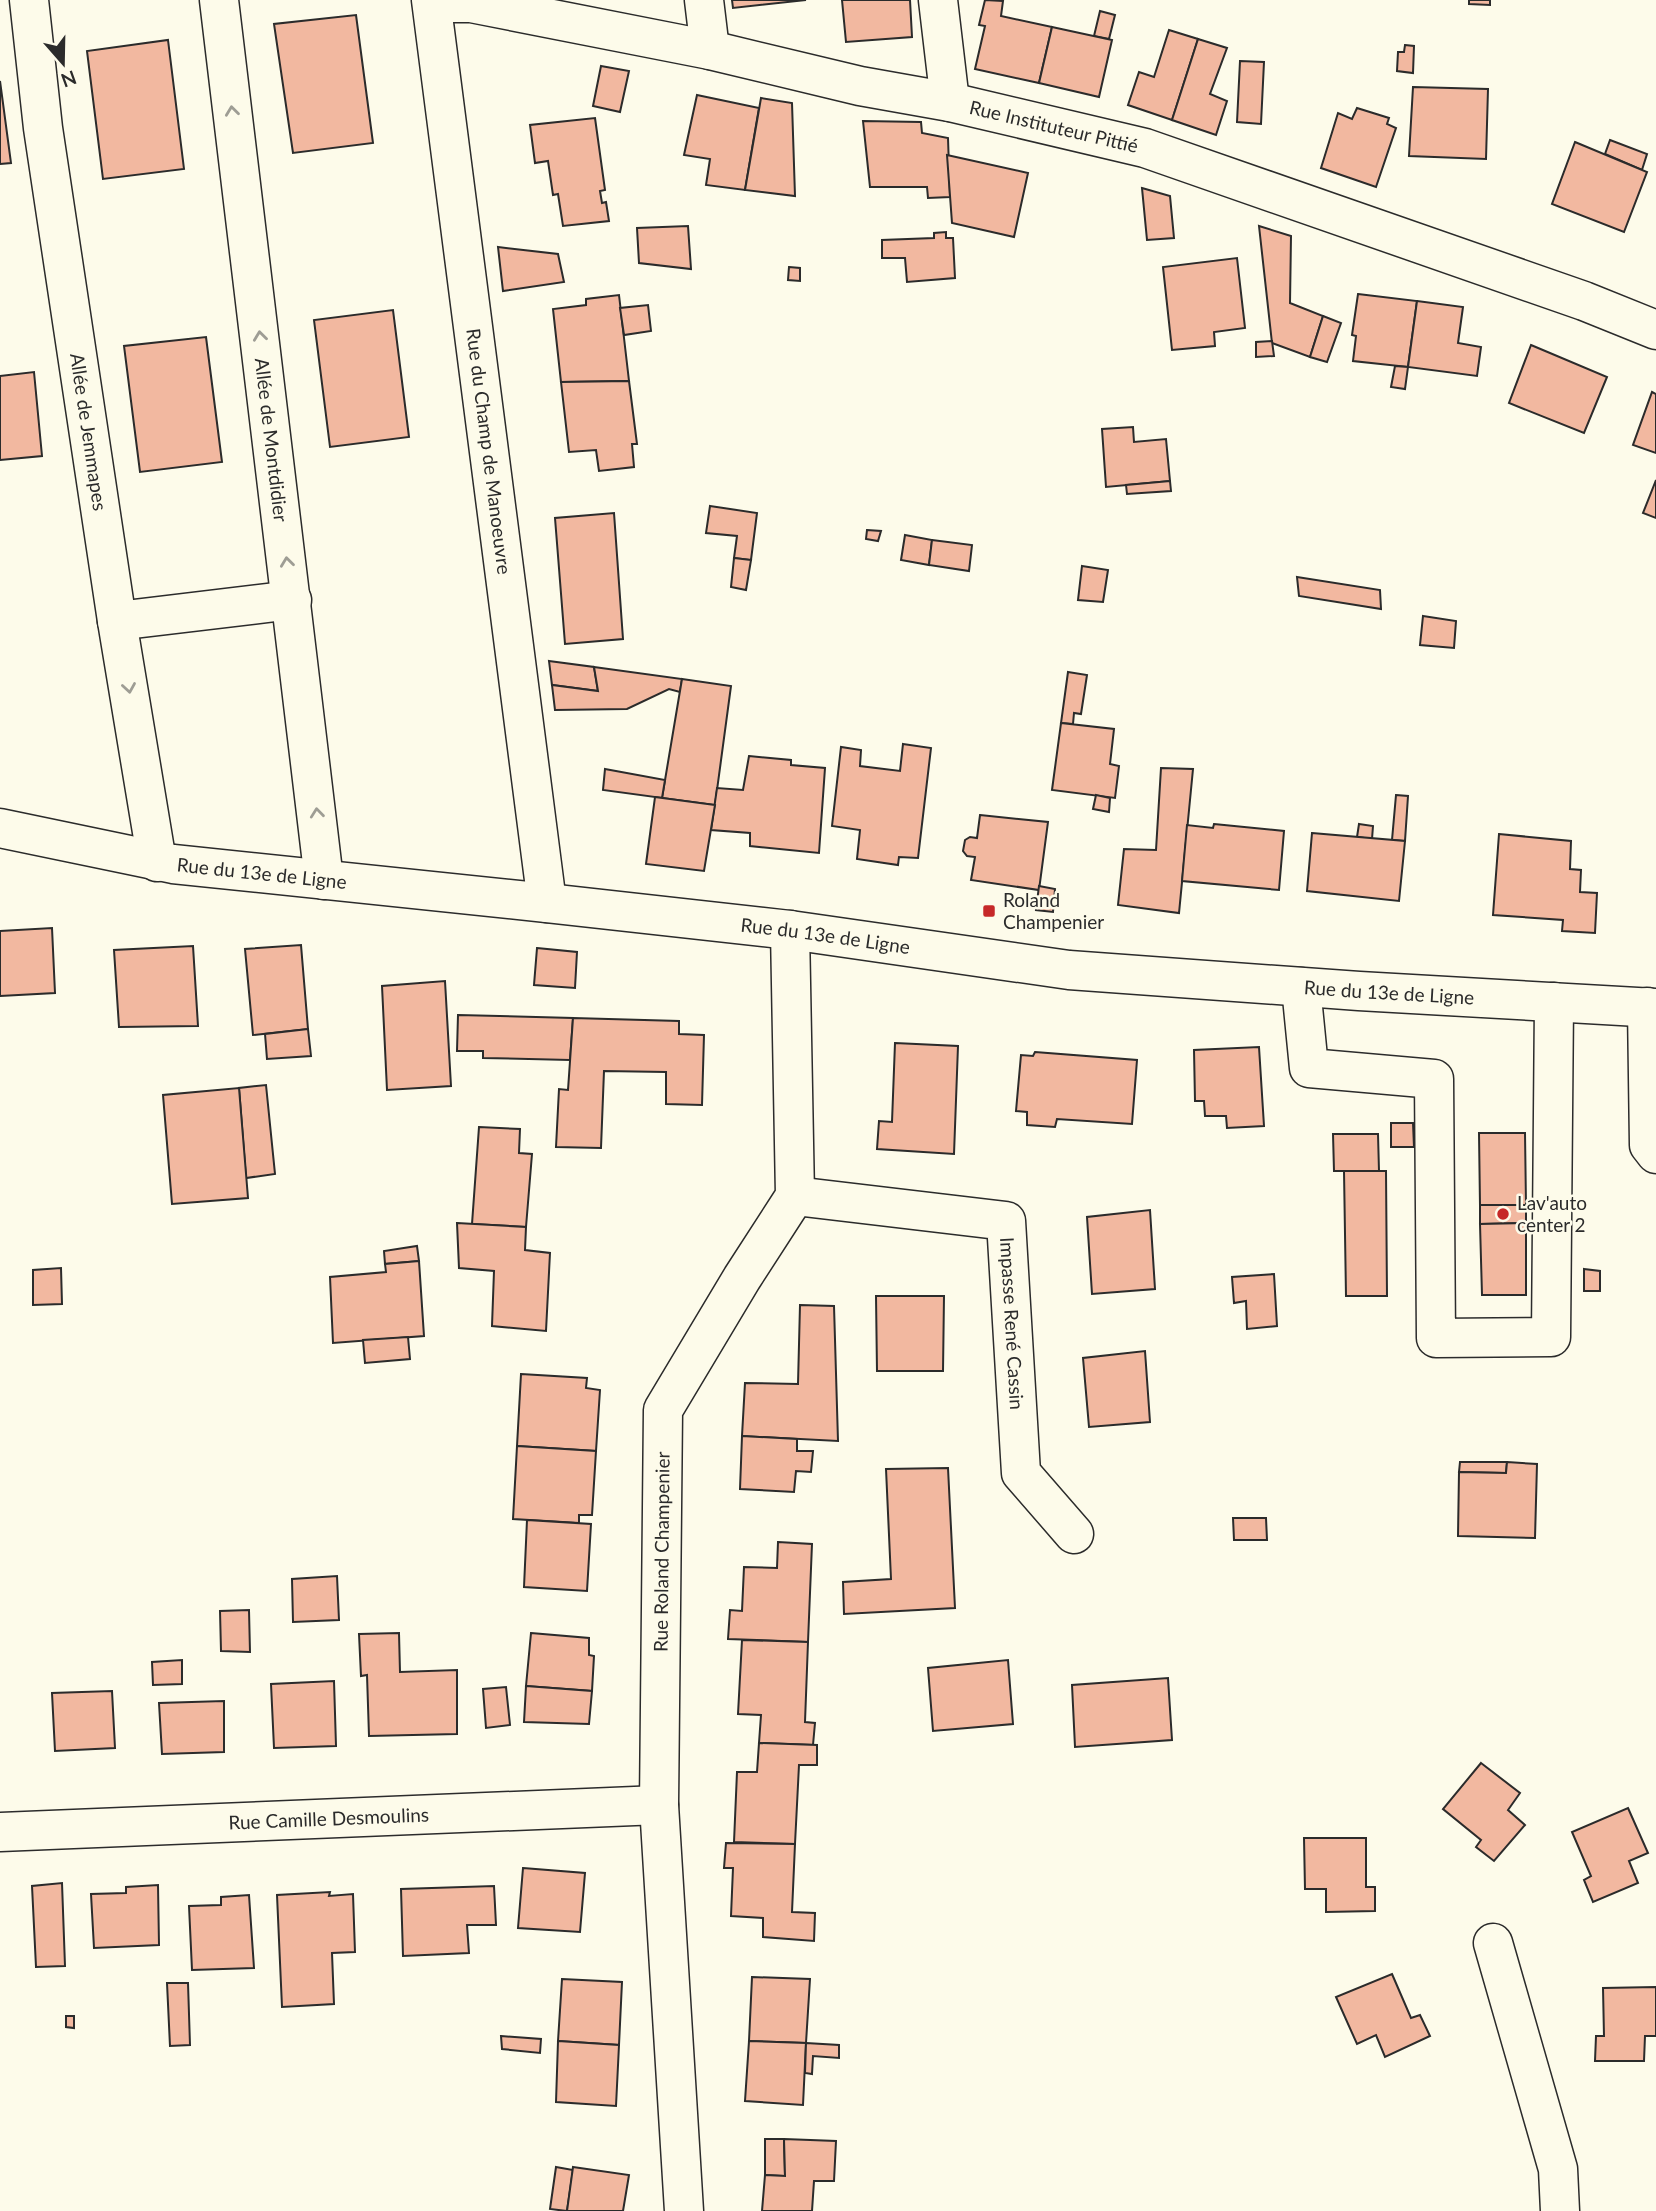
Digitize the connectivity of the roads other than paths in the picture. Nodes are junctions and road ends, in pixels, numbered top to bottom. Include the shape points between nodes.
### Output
1 (29, 0) edge
2 (219, 0) edge
3 (704, 0) edge
4 (938, 0) edge
5 (432, 2) edge
6 (710, 50) junction
7 (950, 102) junction
8 (1656, 330) edge
9 (292, 600) junction
10 (117, 621) junction
11 (0, 828) edge
12 (157, 862) junction
13 (324, 880) junction
14 (547, 903) junction
15 (790, 930) junction
16 (1301, 987) junction
17 (1554, 1002) junction
18 (1652, 1008) edge
19 (1656, 1154) edge
20 (795, 1196) junction
21 (1074, 1534) dead end
22 (659, 1805) junction
23 (0, 1832) edge
24 (1493, 1943) dead end
25 (684, 2211) edge
26 (1560, 2211) edge

1 - 10 street, Allée de Jemmapes via 43,128
9 -> 2 street, Allée de Montdidier
3 - 6 street
4 - 7 street
5 - 6 street, Rue Instituteur Pittié via 471,3
5 - 14 street, Rue du Champ de Manoeuvre
6 - 7 street, Rue Instituteur Pittié
7 - 8 street, Rue Instituteur Pittié via 1145,148
9 - 10 street
13 -> 9 street, Allée de Montdidier
10 -> 12 street, Allée de Jemmapes
11 - 12 street, Rue du 13e de Ligne
12 - 13 street, Rue du 13e de Ligne
13 - 14 street, Rue du 13e de Ligne
14 - 15 street, Rue du 13e de Ligne
15 - 16 street, Rue du 13e de Ligne via 1069,970
15 - 20 street
16 - 17 street, Rue du 13e de Ligne
16 - 17 street via 1309,1068 1434,1079 1436,1338 1551,1337
17 - 18 street, Rue du 13e de Ligne
18 - 19 street via 1649,1145
20 - 21 street, Impasse René Cassin via 1006,1221 1021,1473
20 - 22 street, Rue Roland Champenier via 663,1410
22 - 23 street, Rue Camille Desmoulins
22 - 25 street, Rue Roland Champenier
24 - 26 street via 1558,2169

